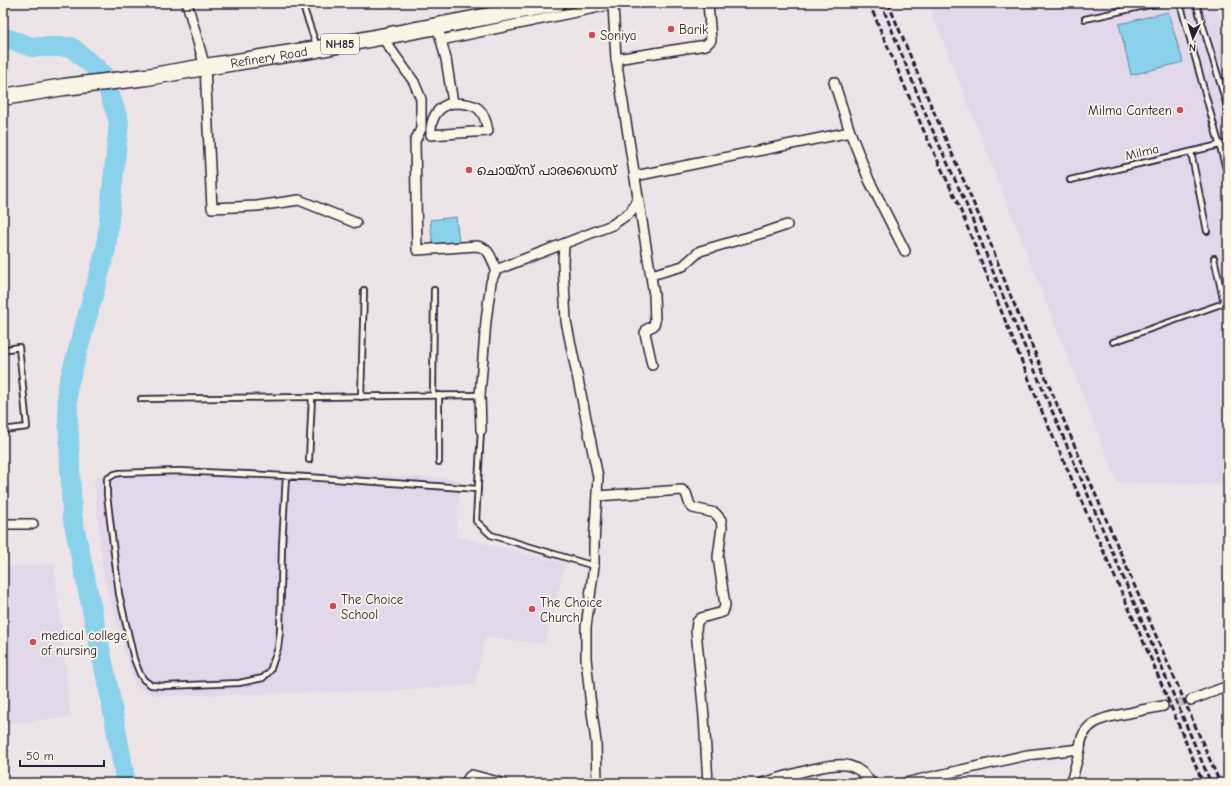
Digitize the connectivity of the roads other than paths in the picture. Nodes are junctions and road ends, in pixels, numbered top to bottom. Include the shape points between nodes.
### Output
1 (187, 3) edge
2 (302, 3) edge
3 (557, 3) edge
4 (708, 3) edge
5 (1158, 3) edge
6 (1180, 3) edge
7 (1196, 3) edge
8 (616, 4) edge
9 (1085, 19) dead end
10 (439, 33) junction
11 (382, 36) junction
12 (317, 49) junction
13 (616, 59) junction
14 (201, 68) junction
15 (834, 82) dead end
16 (3, 97) edge
17 (453, 103) junction
18 (1228, 110) edge
19 (850, 132) junction
20 (1228, 143) edge
21 (1219, 146) junction
22 (1191, 152) junction
23 (635, 176) junction
24 (1228, 176) edge
25 (1070, 180) dead end
26 (638, 197) junction
27 (356, 223) dead end
28 (787, 225) dead end
29 (1207, 231) dead end
30 (564, 244) junction
31 (905, 251) dead end
32 (1214, 258) dead end
33 (496, 270) junction
34 (651, 275) junction
35 (364, 290) dead end
36 (434, 290) dead end
37 (1226, 303) edge
38 (1113, 342) dead end
39 (3, 350) edge
40 (652, 365) dead end
41 (433, 395) junction
42 (439, 395) junction
43 (480, 395) junction
44 (361, 396) junction
45 (312, 397) junction
46 (141, 399) dead end
47 (3, 430) edge
48 (481, 430) joint
49 (309, 460) dead end
50 (439, 462) dead end
51 (286, 476) junction
52 (478, 489) junction
53 (597, 496) junction
54 (3, 524) edge
55 (33, 524) dead end
56 (594, 566) junction
57 (1228, 686) edge
58 (1191, 700) tunnel mouth
59 (1163, 706) tunnel mouth
60 (1080, 749) junction
61 (466, 783) edge
62 (502, 783) edge
63 (597, 783) edge
64 (708, 783) edge
65 (762, 783) edge
66 (871, 783) edge
67 (905, 783) edge
68 (1071, 783) edge

1 - 14 street
2 - 12 lane
3 - 10 highway, Refinery Road / NH85 via 474,18
4 - 13 street via 711,40 706,45
5 - 9 lane
6 - 21 lane
7 - 18 lane
8 - 10 street
8 - 13 street
10 - 11 highway, Refinery Road / NH85
10 - 17 street
11 - 12 highway, Refinery Road / NH85
11 - 33 street via 414,82 422,104 421,129 415,141 417,250 482,247 490,255
12 - 14 highway, Refinery Road / NH85
13 - 23 street
14 - 16 highway, Refinery Road / NH85
14 - 27 street via 212,208 256,206 299,200
15 - 19 street
17 - 17 street via 475,106 483,115 488,132 431,135 431,125 438,111
19 - 23 street
19 - 31 street via 869,180
20 - 21 lane, Milma
21 - 22 lane, Milma
21 - 24 lane
22 - 25 lane, Milma
22 - 29 lane
23 - 26 street
26 - 30 street via 631,212 612,225
26 - 34 street
28 - 34 street via 700,252 683,266
30 - 33 street
30 - 53 street via 566,321 598,477
32 - 37 lane
33 - 43 street via 491,282
34 - 40 street via 655,322 645,333
35 - 44 lane
36 - 41 lane
37 - 38 lane
39 - 47 lane via 19,347 27,427
41 - 42 lane
41 - 44 lane
42 - 43 lane
42 - 50 lane
43 - 48 street
44 - 45 lane
45 - 46 lane
45 - 49 lane
48 - 52 lane
51 - 51 lane via 179,471 117,473 108,480 107,495 119,594 134,659 144,680 151,684 166,686 239,683 263,678 270,671 278,648 280,632
51 - 52 lane
52 - 56 lane via 476,521 491,535
53 - 56 street
53 - 64 street via 682,490 693,508 715,513 721,520 718,557 725,605 723,612 701,618 697,622 696,630
54 - 55 street
56 - 63 street via 586,627 586,658 596,742
57 - 58 street
59 - 60 street via 1108,716 1094,722 1085,730
60 - 67 street via 1027,755
60 - 68 street
61 - 62 street via 472,775
65 - 66 street via 808,770 850,765 866,774

